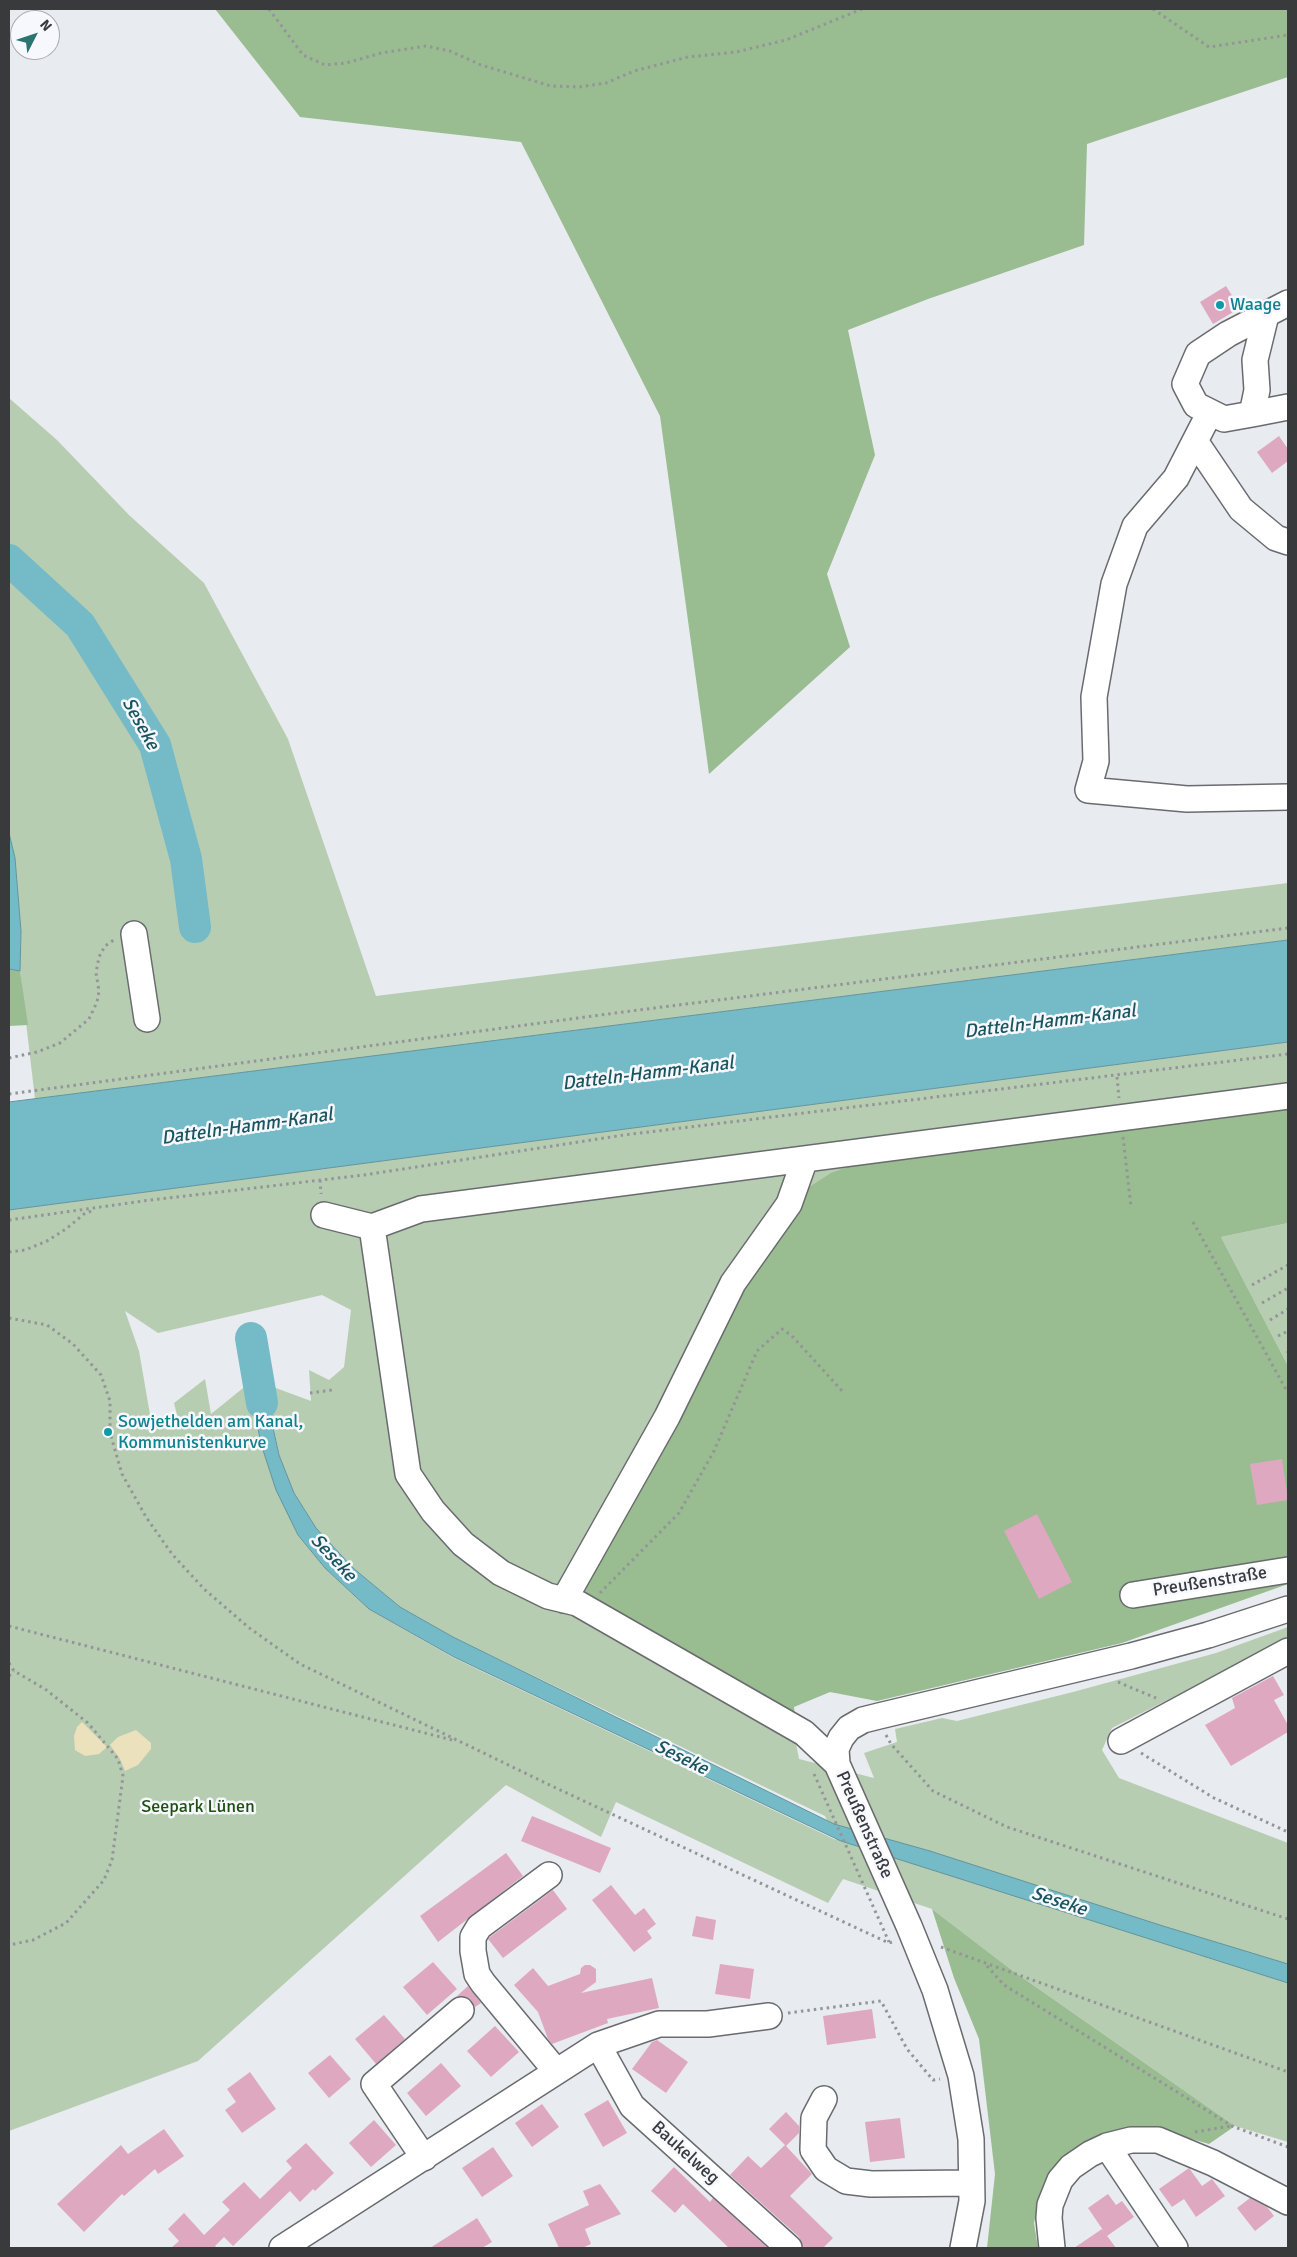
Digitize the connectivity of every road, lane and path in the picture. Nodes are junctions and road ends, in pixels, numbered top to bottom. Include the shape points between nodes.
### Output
1 (269, 9) edge
2 (862, 9) edge
3 (1153, 9) edge
4 (1288, 35) edge
5 (1288, 303) edge
6 (1266, 316) junction
7 (1288, 406) edge
8 (1210, 412) junction
9 (1252, 414) junction
10 (1195, 441) junction
11 (1288, 542) edge
12 (1288, 796) edge
13 (1288, 928) edge
14 (134, 934) joint
15 (147, 1019) dead end
16 (1288, 1054) edge
17 (9, 1058) edge
18 (9, 1094) edge
19 (1288, 1096) edge
20 (1121, 1117) junction
21 (805, 1159) junction
22 (320, 1180) junction
23 (323, 1204) joint
24 (99, 1207) junction
25 (1131, 1207) dead end
26 (9, 1220) edge
27 (1193, 1222) dead end
28 (372, 1227) junction
29 (9, 1252) edge
30 (1288, 1265) edge
31 (1252, 1285) dead end
32 (1288, 1288) edge
33 (1262, 1302) dead end
34 (1288, 1309) edge
35 (9, 1318) edge
36 (1270, 1320) dead end
37 (1288, 1330) edge
38 (1278, 1336) dead end
39 (332, 1390) dead end
40 (310, 1393) dead end
41 (844, 1393) dead end
42 (1288, 1393) edge
43 (1288, 1570) edge
44 (1133, 1595) dead end
45 (575, 1604) junction
46 (1288, 1609) edge
47 (9, 1626) edge
48 (1288, 1651) edge
49 (9, 1663) edge
50 (14, 1671) junction
51 (9, 1676) edge
52 (1110, 1678) dead end
53 (1181, 1709) junction
54 (883, 1729) dead end
55 (1122, 1741) joint
56 (462, 1743) junction
57 (837, 1764) junction
58 (814, 1773) dead end
59 (1288, 1832) edge
60 (549, 1875) dead end
61 (1288, 1919) edge
62 (904, 1935) junction
63 (9, 1945) edge
64 (986, 1965) junction
65 (461, 2010) dead end
66 (770, 2016) joint
67 (598, 2045) junction
68 (556, 2071) junction
69 (1288, 2072) edge
70 (960, 2076) junction
71 (824, 2099) dead end
72 (1106, 2146) junction
73 (1288, 2148) edge
74 (424, 2158) junction
75 (971, 2184) junction
76 (1288, 2202) edge
77 (282, 2248) edge
78 (789, 2248) edge
79 (963, 2248) edge
80 (1052, 2248) edge
81 (1174, 2248) edge

1 - 2 path via 303,55 325,65 426,46 450,51 481,65 551,86 579,87 606,83 634,71 688,57 736,52 786,40
3 - 4 path via 1209,47
5 - 6 street
6 - 8 street via 1228,334 1198,354 1186,384 1196,405
6 - 9 street via 1255,360 1257,390
7 - 9 street
8 - 9 street via 1224,419
8 - 10 street
10 - 11 street via 1241,509 1276,538
10 - 12 street via 1176,478 1136,526 1114,584 1094,697 1096,761 1088,790 1187,799
13 - 18 path
14 - 15 street
14 - 17 path via 122,936 105,946 96,973 97,1002 82,1026 60,1043
16 - 22 path via 624,1135
19 - 20 street
20 - 21 street
20 - 25 path
21 - 28 street via 421,1209
21 - 45 street via 789,1204 732,1283
22 - 23 path
22 - 24 path
23 - 28 street
24 - 26 path
24 - 29 path via 46,1241 25,1250
27 - 42 path
28 - 45 street via 408,1474 433,1511 463,1544 501,1573 548,1596
30 - 31 path
32 - 33 path
34 - 36 path
35 - 56 path via 47,1325 73,1344 101,1375 110,1401 110,1433 122,1474 172,1554 204,1589 248,1628 300,1664
37 - 38 path
39 - 40 path
41 - 45 path via 782,1329 756,1352 714,1451 680,1513
43 - 44 street, Preußenstraße
45 - 57 street via 804,1733
46 - 57 street, Preußenstraße via 1131,1656 863,1720 841,1738 836,1749
47 - 56 path
48 - 53 street
49 - 50 path
50 - 51 path
50 - 63 path via 45,1689 88,1723 118,1759 123,1776 112,1860 104,1880 66,1923 33,1940
52 - 53 path
53 - 55 street
54 - 61 path via 891,1744 933,1791 1007,1827
55 - 59 path via 1214,1798
56 - 62 path
57 - 62 street, Preußenstraße
58 - 62 path via 872,1906
60 - 68 street via 479,1927 473,1937 472,1951 477,1974 483,1983
62 - 64 path
62 - 70 street, Preußenstraße via 934,1990
64 - 69 path
64 - 73 path via 1004,1986 1232,2126
65 - 74 street via 374,2084
66 - 67 street via 708,2024 659,2024
66 - 70 path via 881,2001 906,2048 933,2080
67 - 68 street
67 - 78 street, Baukelweg via 632,2106
68 - 74 street
70 - 75 street, Preußenstraße via 971,2139
71 - 75 street via 814,2118 812,2150 826,2169 846,2181
72 - 76 street via 1131,2140 1158,2140 1213,2163
72 - 80 street via 1071,2167 1060,2180 1050,2205
72 - 81 street
74 - 77 street
75 - 79 street, Preußenstraße via 972,2201

